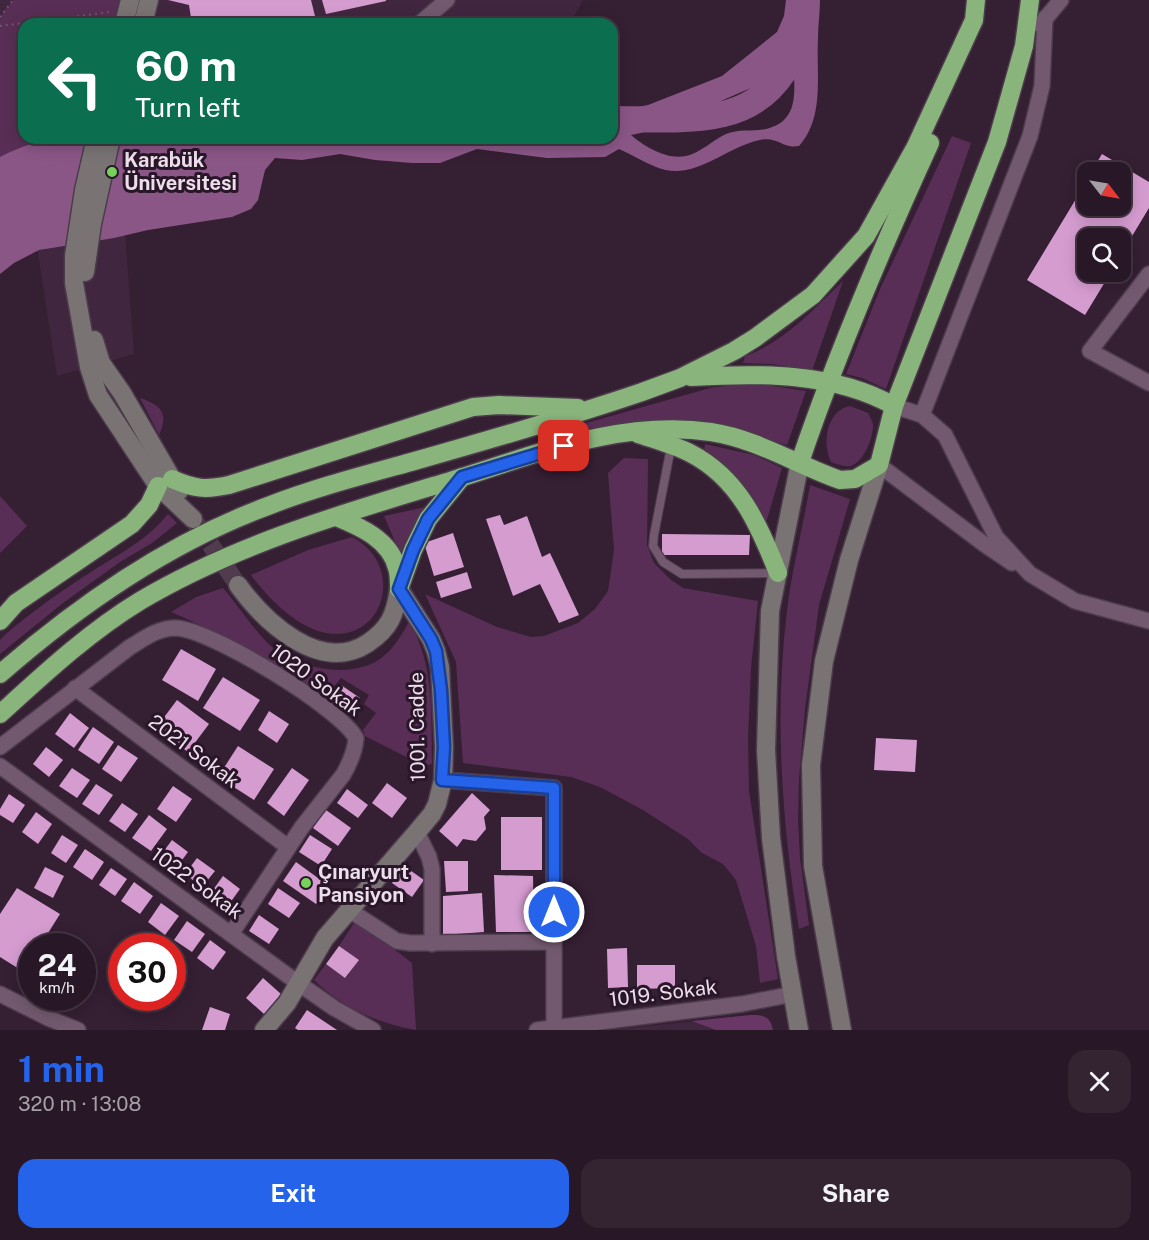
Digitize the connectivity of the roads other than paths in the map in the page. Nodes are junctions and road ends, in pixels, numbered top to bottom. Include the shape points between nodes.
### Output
1 (447, 0) edge
2 (976, 0) edge
3 (1030, 0) edge
4 (1060, 0) edge
5 (426, 18) edge
6 (1045, 18) junction
7 (974, 20) junction
8 (1024, 46) junction
9 (95, 144) edge
10 (110, 144) edge
11 (1149, 274) edge
12 (95, 365) junction
13 (680, 378) junction
14 (827, 383) junction
15 (1149, 383) edge
16 (894, 406) junction
17 (592, 409) junction
18 (922, 415) junction
19 (628, 431) junction
20 (672, 445) junction
21 (800, 462) junction
22 (879, 465) junction
23 (462, 477) junction
24 (165, 482) junction
25 (336, 517) junction
26 (778, 573) junction
27 (1029, 574) junction
28 (237, 585) tunnel mouth
29 (399, 589) junction
30 (0, 621) edge
31 (1149, 621) edge
32 (0, 674) edge
33 (75, 688) junction
34 (0, 714) edge
35 (0, 747) edge
36 (0, 766) edge
37 (442, 780) junction
38 (417, 832) junction
39 (288, 847) junction
40 (349, 910) junction
41 (231, 934) junction
42 (554, 942) junction
43 (432, 944) junction
44 (298, 982) junction
45 (0, 994) edge
46 (793, 994) junction
47 (554, 1028) junction
48 (78, 1030) edge
49 (264, 1030) edge
50 (372, 1030) edge
51 (537, 1030) edge
52 (799, 1030) edge
53 (842, 1030) edge

1 - 5 street
2 - 7 highway
3 - 8 highway
4 - 6 street
6 - 8 street
6 - 18 street via 1042,86 1030,136
7 - 13 highway via 916,146 866,236 813,295 755,338
7 - 14 highway via 950,100
8 - 16 highway via 997,142
9 - 12 main road via 74,256 74,283
10 - 12 main road via 84,279
11 - 15 street via 1090,351
12 - 24 main road via 122,393
13 - 14 highway via 748,374
13 - 17 highway
14 - 16 highway via 878,397
14 - 21 highway
16 - 18 street
16 - 22 highway
17 - 24 highway via 473,407 229,485 209,489
17 - 32 highway via 267,506 143,566 45,635
18 - 27 street via 945,435 996,537
19 - 20 highway
19 - 21 highway via 710,432 742,439
19 - 23 highway
20 - 26 highway via 692,454 729,481 753,514
20 - 26 lane via 653,546 663,562 682,574
21 - 22 highway via 840,480 855,479
21 - 26 main road
22 - 27 street
22 - 53 main road via 849,560 824,661 811,765 813,866
23 - 25 highway
23 - 29 highway via 428,519
24 - 30 highway via 132,524 16,603
25 - 29 highway via 365,530 385,545 397,568
25 - 34 highway via 245,549 138,602 93,633
26 - 46 main road via 770,611 766,750 771,838
27 - 31 street via 1075,601
28 - 29 main road via 274,626 308,645 338,652 362,646 385,630 393,617
29 - 37 main road, 1001. Cadde via 436,651 444,747
33 - 35 street, 1020 Sokak
33 - 39 street, 2021 Sokak
33 - 39 street, 1020 Sokak via 152,633 178,628 198,633 265,667 327,709 353,732 355,752 344,776
36 - 41 street, 1022 Sokak
37 - 38 main road, 1001. Cadde via 437,804
37 - 42 street via 554,788
38 - 40 main road, 1001. Cadde
38 - 43 street via 432,869
39 - 41 street, 1020 Sokak
40 - 43 street via 397,940
40 - 44 main road, 1001. Cadde via 325,938
41 - 44 street, 1022 Sokak
42 - 43 street
42 - 47 street
44 - 49 main road, 1001. Cadde via 287,1003
44 - 50 street, 1022 Sokak
45 - 48 street
46 - 47 street, 1019. Sokak
46 - 52 main road
47 - 51 street, 1019. Sokak

